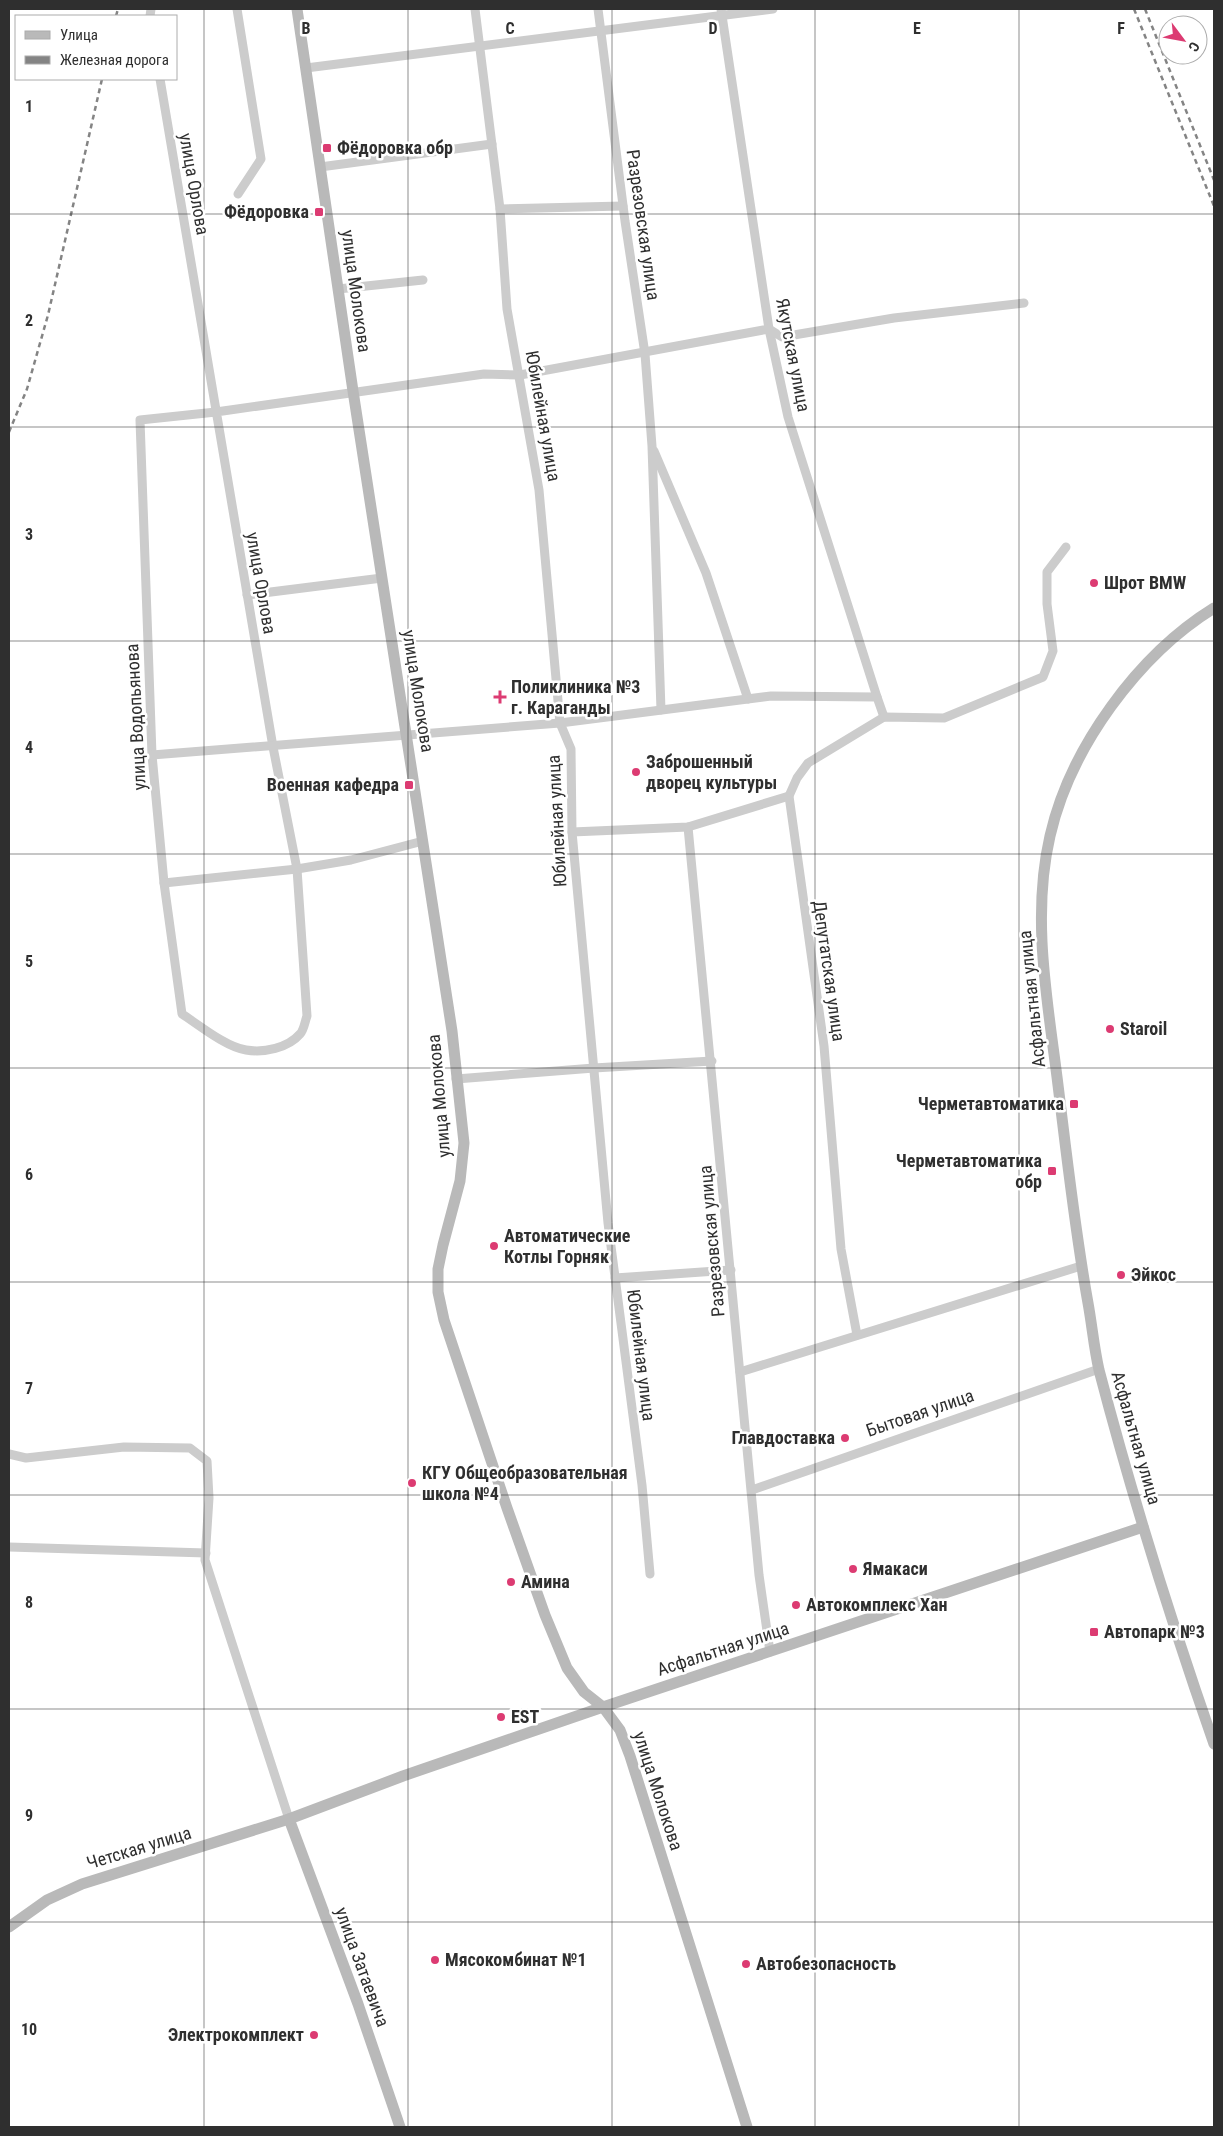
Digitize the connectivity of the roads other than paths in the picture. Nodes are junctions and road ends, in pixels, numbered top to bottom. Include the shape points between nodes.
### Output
1 (237, 9) edge
2 (297, 9) edge
3 (475, 9) edge
4 (598, 9) edge
5 (774, 9) edge
6 (722, 12) edge
7 (601, 29) junction
8 (480, 47) junction
9 (306, 68) junction
10 (160, 80) edge
11 (492, 144) junction
12 (320, 167) junction
13 (238, 194) dead end
14 (623, 206) junction
15 (500, 209) junction
16 (423, 280) dead end
17 (338, 289) junction
18 (1024, 302) dead end
19 (769, 329) junction
20 (645, 354) junction
21 (520, 375) junction
22 (353, 391) junction
23 (216, 412) junction
24 (652, 446) junction
25 (1066, 547) dead end
26 (382, 578) junction
27 (247, 595) junction
28 (1214, 608) edge
29 (877, 697) junction
30 (748, 699) junction
31 (661, 710) junction
32 (884, 718) junction
33 (560, 724) junction
34 (407, 735) junction
35 (273, 747) junction
36 (152, 755) junction
37 (789, 796) junction
38 (688, 827) junction
39 (572, 832) junction
40 (423, 841) junction
41 (297, 869) junction
42 (164, 883) junction
43 (246, 1050) joint
44 (712, 1062) junction
45 (594, 1068) junction
46 (456, 1079) junction
47 (1081, 1266) junction
48 (731, 1270) junction
49 (615, 1278) junction
50 (857, 1335) junction
51 (1099, 1369) junction
52 (740, 1372) junction
53 (9, 1454) edge
54 (752, 1490) junction
55 (1143, 1527) junction
56 (9, 1547) edge
57 (206, 1553) junction
58 (650, 1574) dead end
59 (770, 1652) junction
60 (603, 1707) junction
61 (1214, 1744) edge
62 (289, 1819) junction
63 (9, 1928) edge
64 (400, 2127) edge
65 (747, 2127) edge

1 - 13 street via 261,159
2 - 9 street, улица Молокова
3 - 8 street, Юбилейная улица
4 - 7 street, Разрезовская улица
5 - 6 street
6 - 7 street
6 - 19 street, Якутская улица
7 - 8 street
7 - 14 street, Разрезовская улица
8 - 9 street
8 - 11 street, Юбилейная улица
9 - 12 street, улица Молокова
10 - 23 street, улица Орлова
11 - 12 street
11 - 15 street, Юбилейная улица
12 - 17 street, улица Молокова
14 - 15 street
14 - 20 street, Разрезовская улица
15 - 21 street, Юбилейная улица via 507,309
16 - 17 street
17 - 22 street, улица Молокова
18 - 19 street via 894,318 782,337
19 - 20 street
19 - 29 street, Якутская улица via 788,417
20 - 21 street
20 - 24 street, Разрезовская улица
21 - 22 street via 484,374
21 - 33 street, Юбилейная улица via 539,490
22 - 23 street
22 - 26 street, улица Молокова
23 - 27 street, улица Орлова
23 - 36 street, улица Водопьянова via 140,420
24 - 30 street, Разрезовская улица via 706,573
24 - 31 street, Разрезовская улица
25 - 32 street via 1047,572 1047,604 1054,651 1043,677 944,718
26 - 27 street
26 - 34 street, улица Молокова
27 - 35 street, улица Орлова
28 - 47 street, Асфальтная улица via 1179,633 1128,684 1083,750 1049,836 1041,889 1042,956
29 - 30 street via 771,696
29 - 32 street, Якутская улица
30 - 31 street
31 - 33 street
32 - 37 street via 808,763
33 - 34 street
33 - 39 street, Юбилейная улица via 570,749
34 - 35 street
34 - 40 street, улица Молокова
35 - 36 street
35 - 41 street, улица Орлова
36 - 42 street, улица Водопьянова
37 - 38 street
37 - 50 street, Депутатская улица via 824,1046 841,1249
38 - 39 street
38 - 44 street, Разрезовская улица
39 - 45 street, Юбилейная улица
40 - 41 street via 351,860
40 - 46 street, улица Молокова via 452,1031
41 - 42 street
41 - 43 street, улица Орлова via 307,1016 301,1033 286,1045 272,1050
42 - 43 street, улица Водопьянова via 182,1014 215,1036
44 - 45 street
44 - 48 street, Разрезовская улица
45 - 46 street
45 - 49 street, Юбилейная улица
46 - 60 street, улица Молокова via 464,1143 460,1181 438,1269 438,1292 444,1320 545,1615 568,1668 584,1692
47 - 50 street
47 - 51 street, Асфальтная улица
48 - 49 street
48 - 52 street, Разрезовская улица
49 - 58 street, Юбилейная улица via 642,1485
50 - 52 street
51 - 54 street, Бытовая улица
51 - 55 street, Асфальтная улица
52 - 54 street, Разрезовская улица
53 - 57 street via 26,1458 124,1447 190,1448 207,1461
54 - 59 street, Разрезовская улица
55 - 59 street, Асфальтная улица
55 - 61 street
56 - 57 street
57 - 62 street via 205,1560
59 - 60 street, Асфальтная улица
60 - 62 street, Асфальтная улица via 412,1772
60 - 65 street, улица Молокова via 620,1730 630,1756
62 - 63 street, Четская улица via 82,1884 47,1900
62 - 64 street, улица Затаевича

